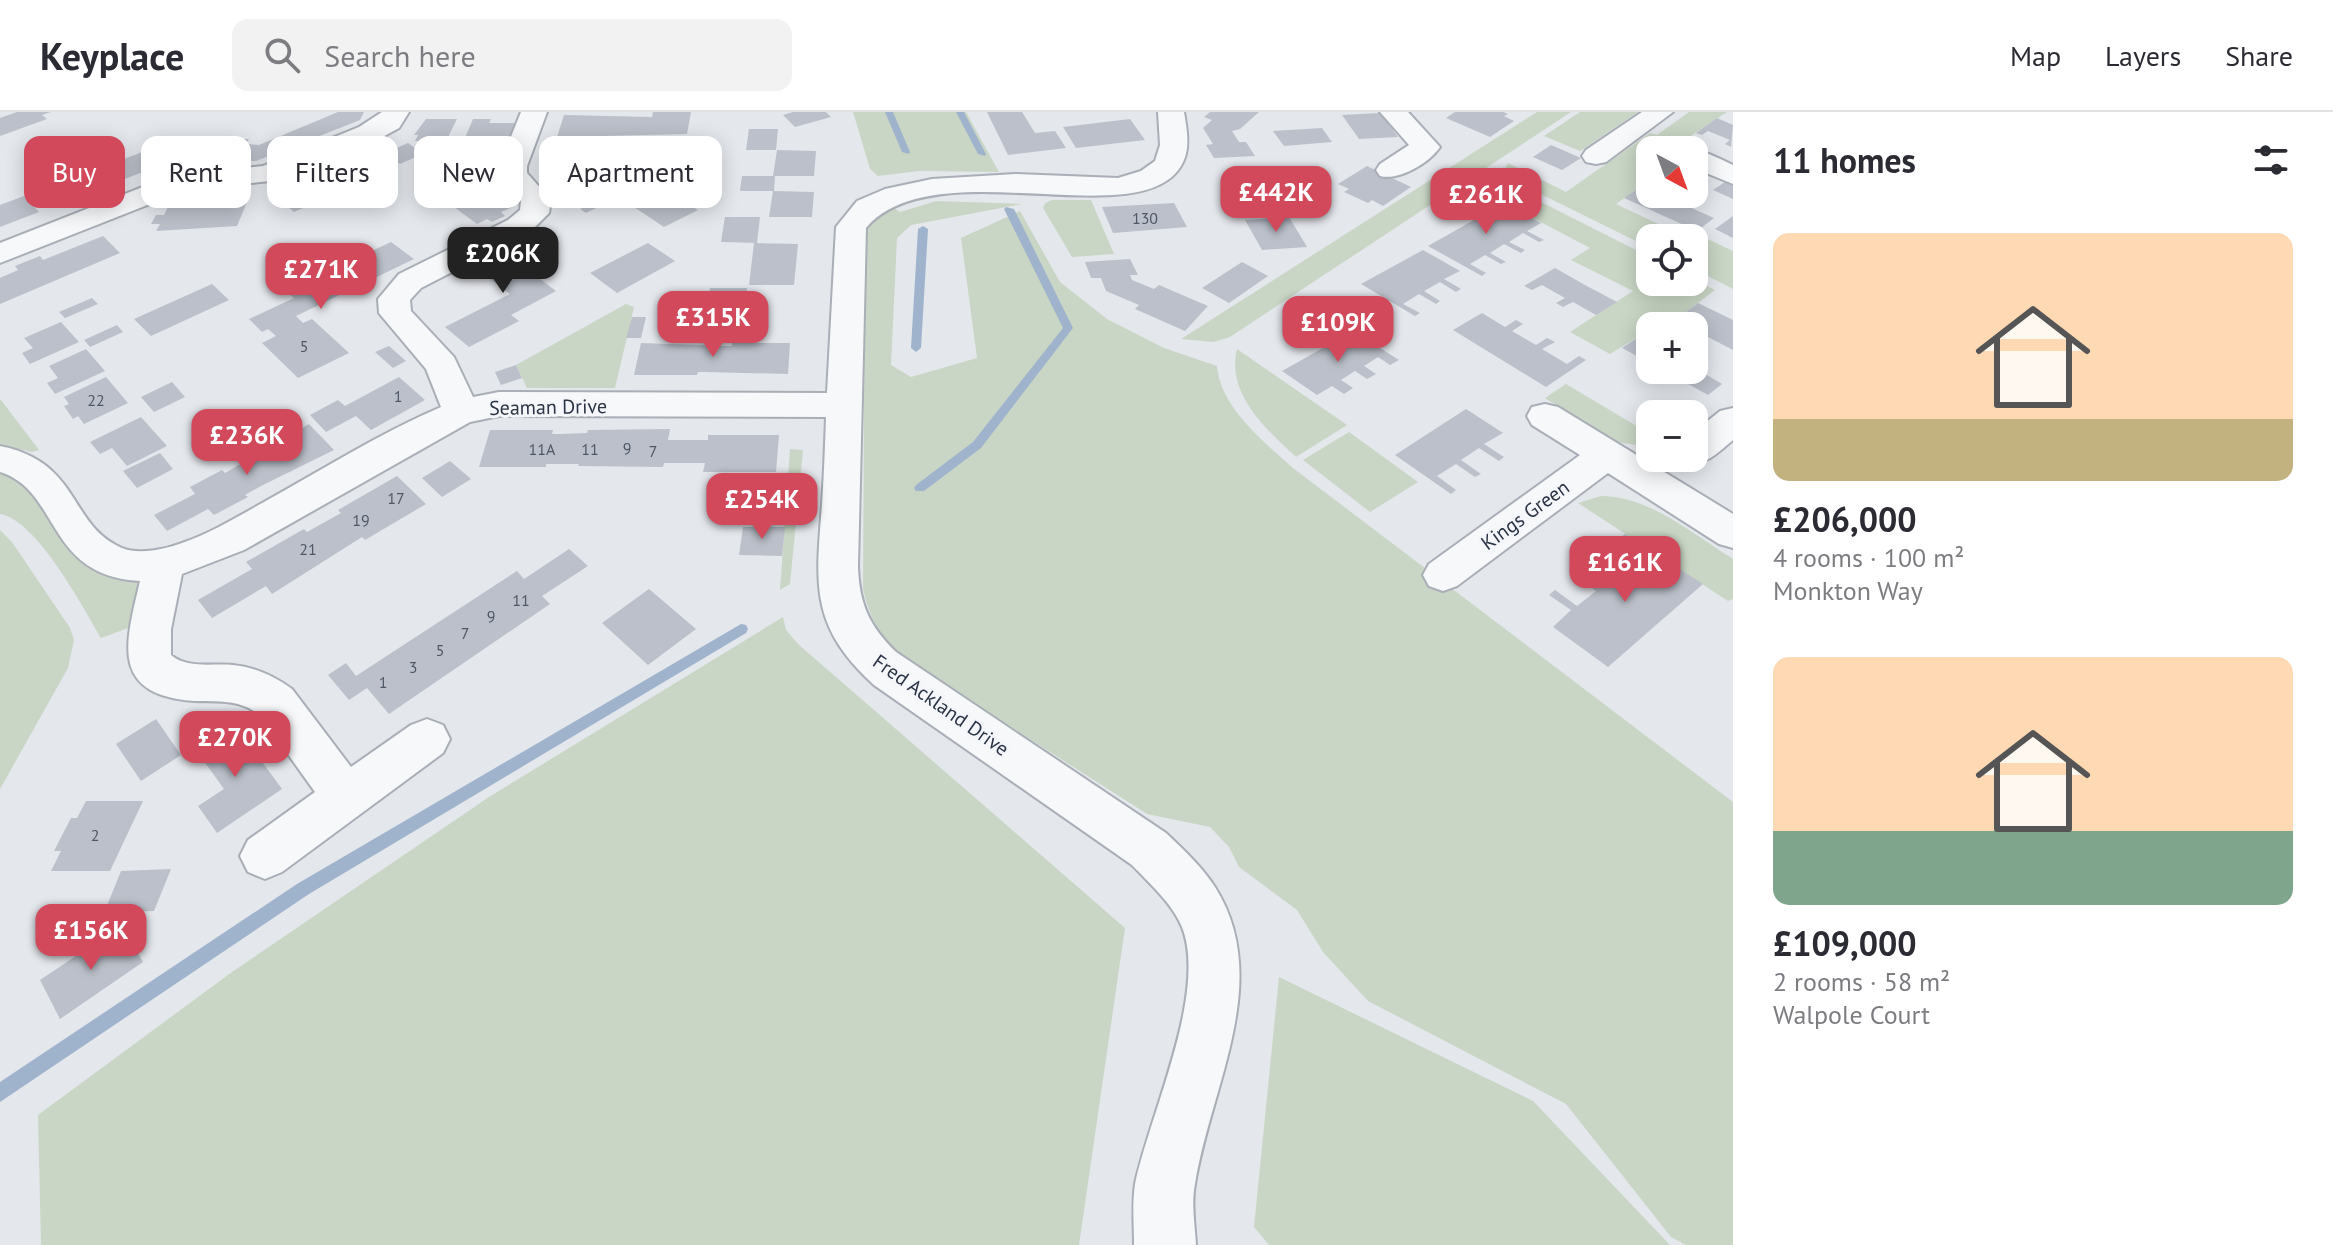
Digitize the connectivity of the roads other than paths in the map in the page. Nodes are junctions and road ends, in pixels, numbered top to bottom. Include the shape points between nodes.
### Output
1 (396, 112) edge
2 (534, 112) edge
3 (1171, 112) edge
4 (1393, 112) edge
5 (1660, 112) edge
6 (1596, 156) dead end
7 (1708, 164) edge
8 (1390, 170) dead end
9 (1733, 175) edge
10 (0, 254) edge
11 (843, 405) junction
12 (461, 412) junction
13 (1545, 416) dead end
14 (1733, 420) edge
15 (1708, 441) edge
16 (1607, 455) junction
17 (0, 459) edge
18 (1670, 472) edge
19 (1655, 484) junction
20 (1733, 533) edge
21 (164, 564) junction
22 (1443, 575) dead end
23 (427, 739) dead end
24 (346, 797) junction
25 (265, 856) dead end
26 (1165, 1245) edge

1 - 10 street via 369,133 268,174 178,183
2 - 12 street via 513,166 513,174 536,200 534,213 519,226 410,281 394,299 395,313 442,365
3 - 11 street, Fred Ackland Drive via 1173,159 1165,169 1136,182 1119,187 935,185 864,207 851,227
4 - 8 street via 1426,147
5 - 6 street
7 - 9 street
11 - 12 street, Seaman Drive via 499,404
11 - 26 street, Fred Ackland Drive via 840,600 850,630 889,672 1149,849 1179,879 1207,925 1215,964 1212,1002 1164,1187
12 - 21 street, Seaman Drive via 230,539
13 - 16 street
14 - 15 street
16 - 19 street
16 - 22 street, Kings Green
17 - 21 street, Seaman Drive via 39,476 92,549 109,561
18 - 19 street
19 - 20 street
21 - 24 street via 150,629 149,662 170,679 244,685 266,694
23 - 24 street
24 - 25 street

